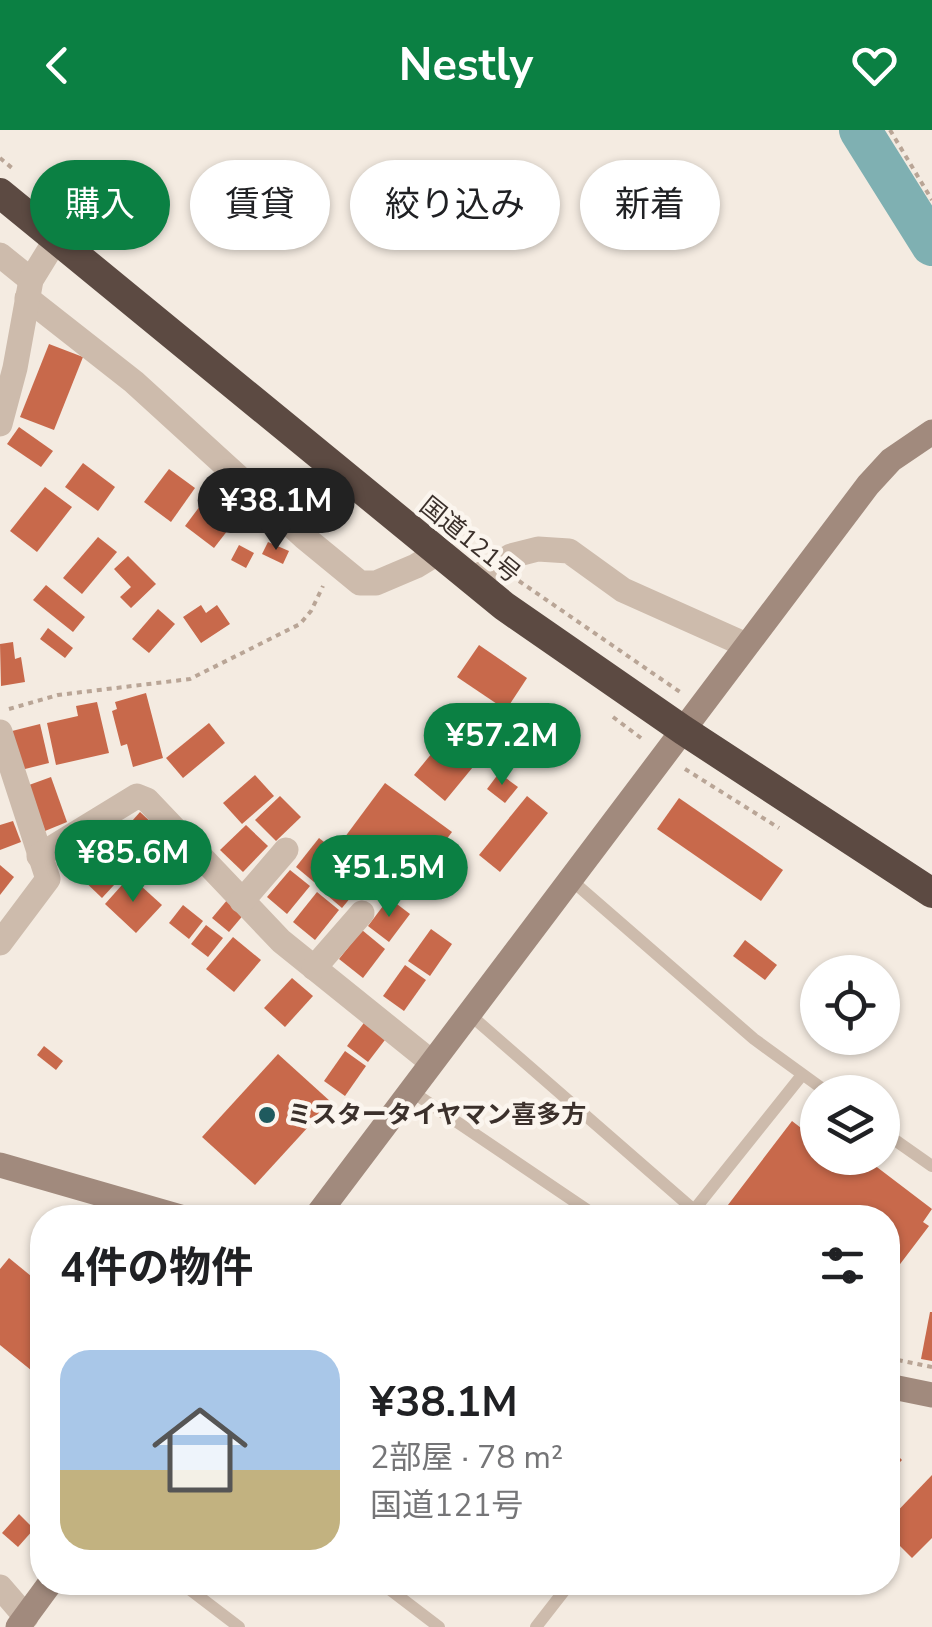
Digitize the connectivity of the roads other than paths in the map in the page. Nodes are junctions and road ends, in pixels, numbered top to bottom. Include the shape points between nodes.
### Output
1 (0, 194) edge
2 (30, 220) edge
3 (50, 250) edge
4 (66, 250) edge
5 (0, 255) edge
6 (29, 290) junction
7 (0, 424) edge
8 (932, 432) edge
9 (439, 552) junction
10 (472, 580) junction
11 (746, 645) junction
12 (683, 730) junction
13 (0, 732) edge
14 (286, 850) dead end
15 (39, 856) junction
16 (570, 879) junction
17 (932, 893) edge
18 (242, 901) junction
19 (362, 913) dead end
20 (0, 943) edge
21 (314, 968) junction
22 (468, 1012) junction
23 (430, 1061) junction
24 (802, 1074) joint
25 (417, 1095) dead end
26 (900, 1144) edge
27 (0, 1165) edge
28 (932, 1166) edge
29 (139, 1205) edge
30 (325, 1205) edge
31 (580, 1205) edge
32 (688, 1205) edge
33 (698, 1205) edge
34 (900, 1388) edge
35 (932, 1395) edge
36 (0, 1587) edge
37 (42, 1595) edge
38 (197, 1595) edge
39 (397, 1595) edge
40 (560, 1595) edge
41 (22, 1622) edge
42 (239, 1627) edge
43 (439, 1627) edge
44 (536, 1627) edge

1 - 2 highway, 国道121号
3 - 6 street
4 - 9 highway, 国道121号
5 - 6 street
6 - 7 street
6 - 9 street via 360,583 376,583
8 - 11 street via 891,460
9 - 10 highway, 国道121号
10 - 11 street via 511,556 538,548 569,551 623,590
10 - 12 highway, 国道121号
11 - 12 street
12 - 16 street
12 - 17 highway, 国道121号
13 - 15 street
14 - 18 street
15 - 18 street via 137,796
15 - 20 street via 48,879
16 - 22 street
16 - 24 lane
18 - 21 street
19 - 21 street
21 - 23 street
22 - 23 street
22 - 32 lane
23 - 30 street
24 - 33 lane
25 - 31 lane
26 - 28 lane
27 - 29 street
34 - 35 street
36 - 41 street
37 - 41 street
38 - 42 lane
39 - 43 lane
40 - 44 lane

